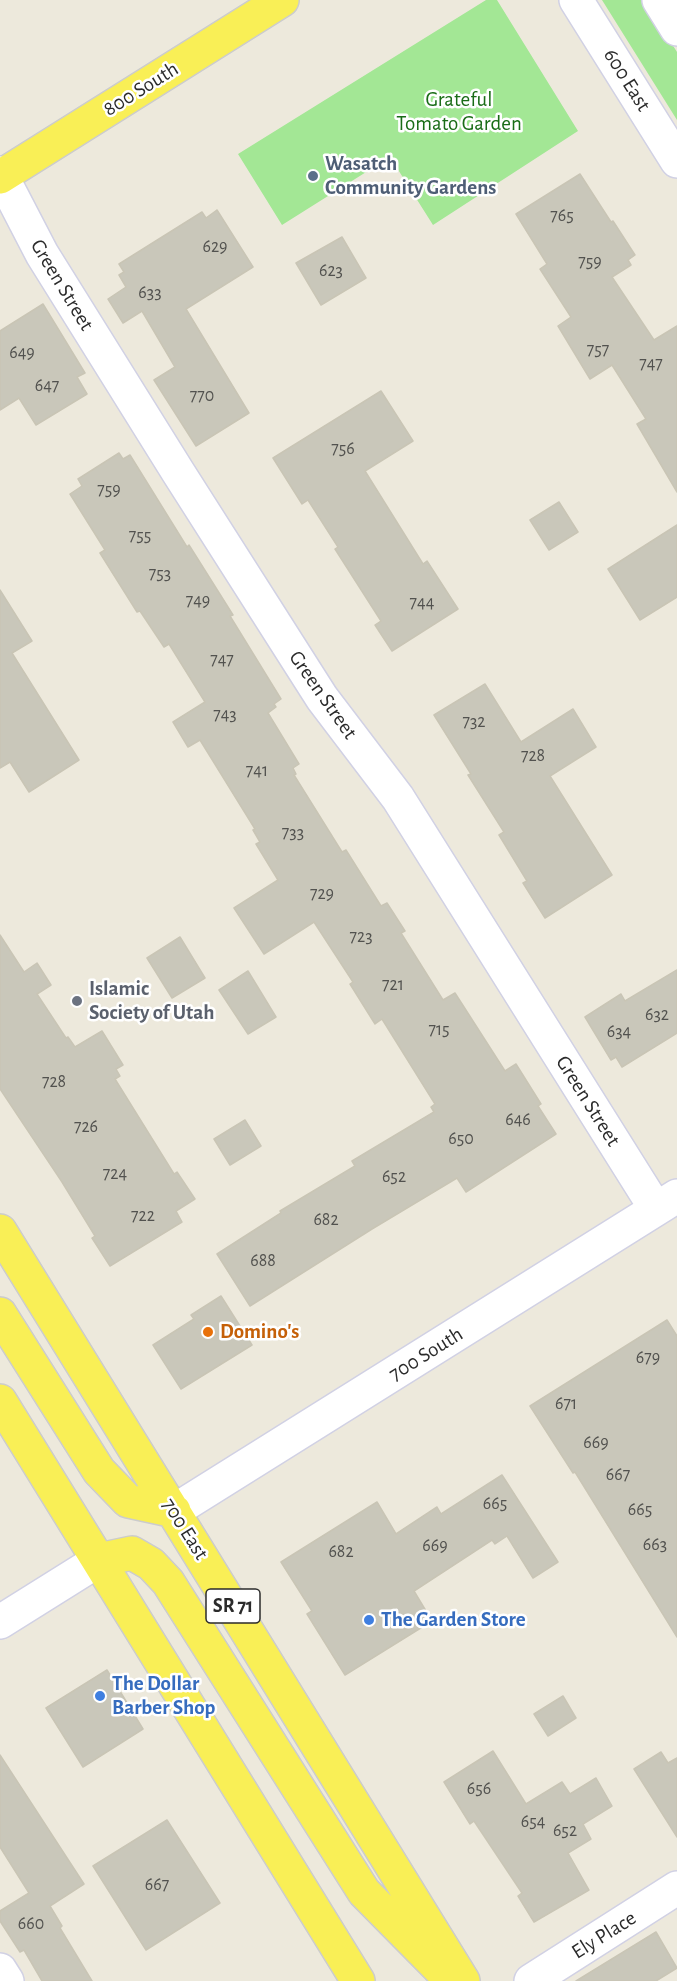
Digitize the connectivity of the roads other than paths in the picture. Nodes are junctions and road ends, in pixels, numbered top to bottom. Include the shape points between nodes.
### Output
1 (282, 0) edge
2 (576, 0) edge
3 (659, 0) edge
4 (677, 29) edge
5 (677, 161) edge
6 (0, 176) edge
7 (667, 1203) edge
8 (0, 1231) edge
9 (0, 1314) edge
10 (0, 1401) edge
11 (174, 1511) junction
12 (99, 1560) junction
13 (0, 1622) edge
14 (677, 1888) edge
15 (0, 1970) edge
16 (7, 1981) edge
17 (358, 1981) edge
18 (452, 1981) edge
19 (464, 1981) edge
20 (531, 1981) edge

1 - 6 main road, 800 South
2 - 5 street, 600 East
3 - 4 street
6 - 7 street, Green Street via 42,254 322,698 398,798
7 - 11 street, 700 South
8 - 11 main road, 700 East / SR 71
9 - 11 main road via 99,1471 128,1501
10 - 12 main road
11 - 19 main road, 700 East / SR 71
12 - 13 street
12 - 17 main road
12 - 18 main road via 132,1553 151,1563 168,1582 364,1892
14 - 20 street, Ely Place
15 - 16 street

